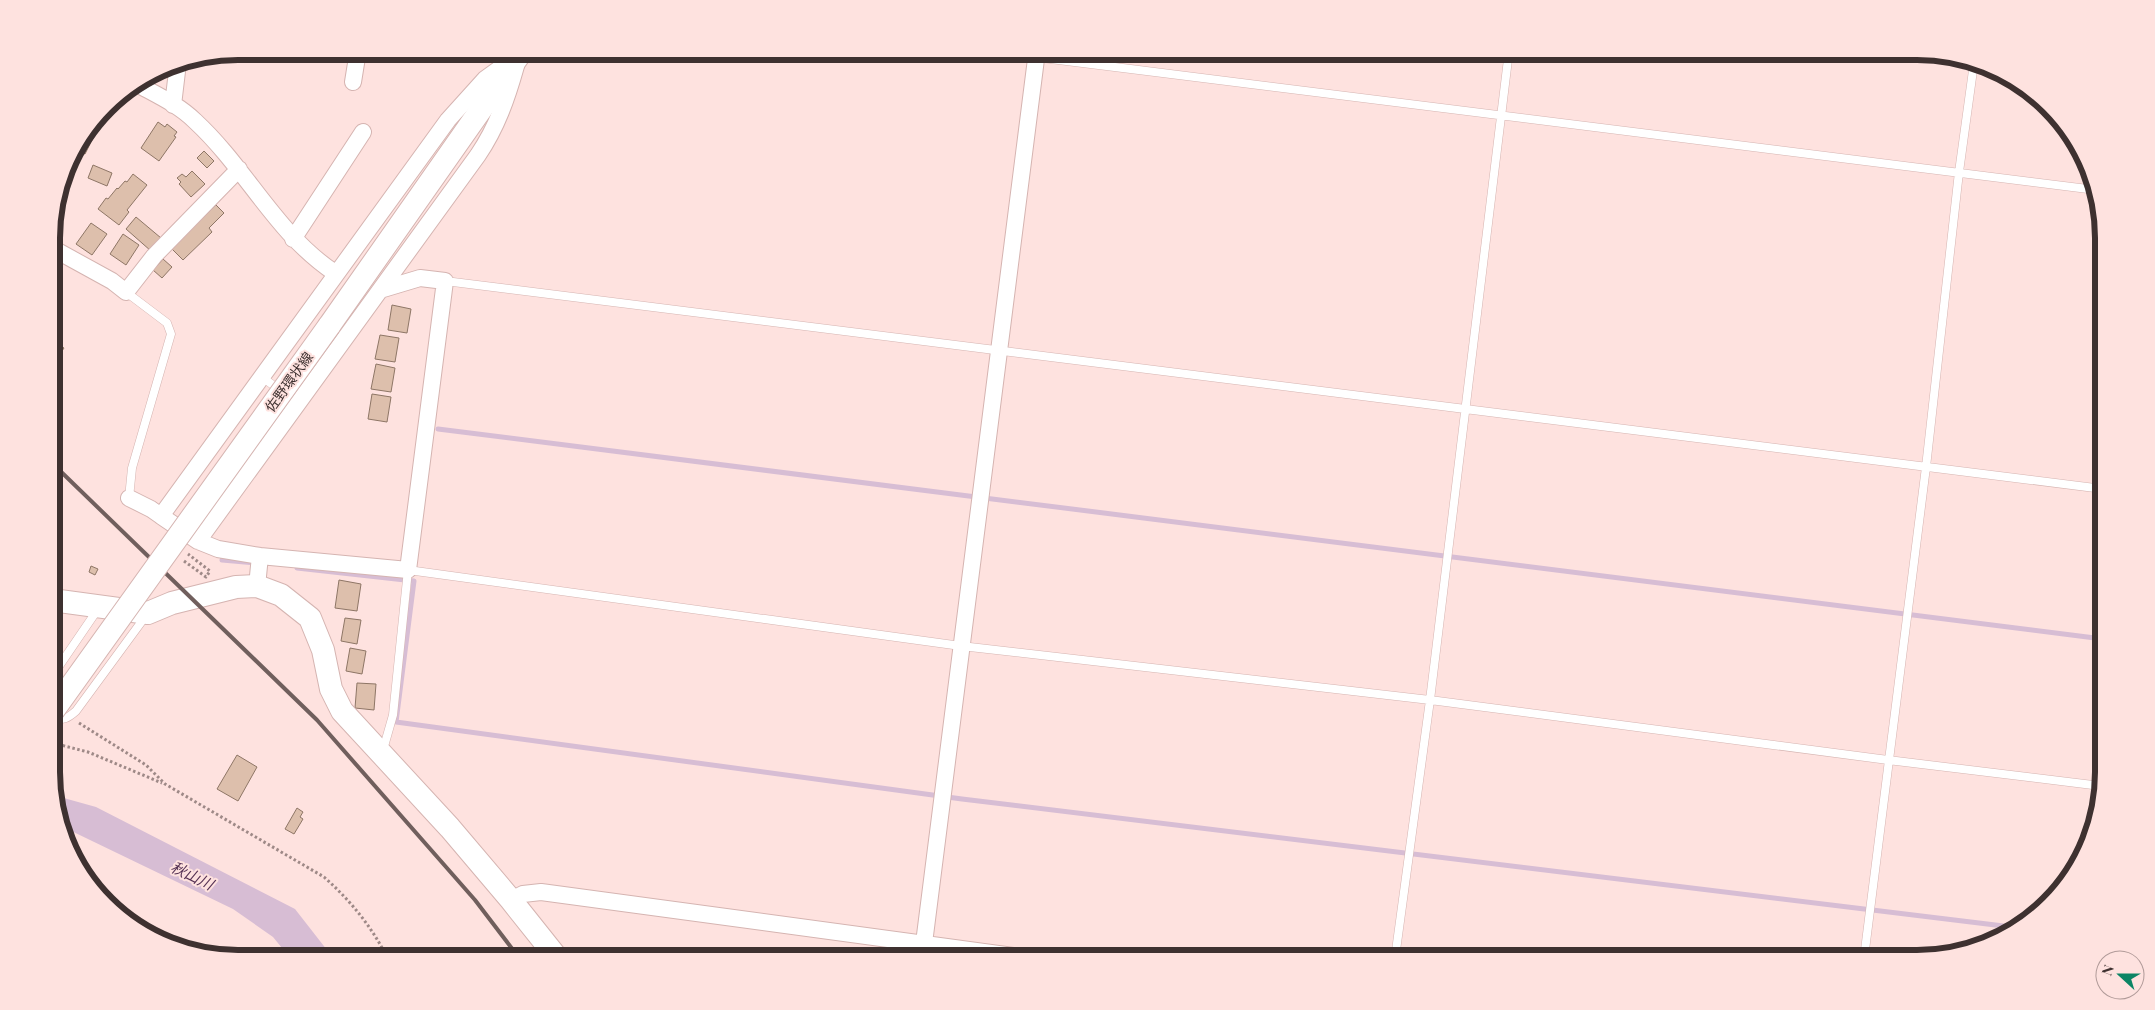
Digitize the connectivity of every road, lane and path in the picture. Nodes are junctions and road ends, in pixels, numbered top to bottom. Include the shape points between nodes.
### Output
1 (357, 60) edge
2 (511, 60) edge
3 (516, 60) edge
4 (519, 60) edge
5 (1035, 60) edge
6 (1081, 60) edge
7 (1508, 60) edge
8 (1973, 69) edge
9 (177, 71) edge
10 (353, 82) dead end
11 (143, 87) edge
12 (173, 104) junction
13 (1501, 116) junction
14 (363, 132) dead end
15 (238, 169) junction
16 (1959, 172) junction
17 (2088, 189) edge
18 (293, 239) junction
19 (60, 252) edge
20 (338, 275) junction
21 (445, 280) junction
22 (375, 290) junction
23 (126, 292) junction
24 (1000, 352) junction
25 (262, 377) junction
26 (296, 404) junction
27 (1465, 409) junction
28 (1926, 467) junction
29 (2095, 488) edge
30 (129, 498) joint
31 (160, 516) junction
32 (198, 541) junction
33 (181, 550) dead end
34 (260, 556) junction
35 (184, 561) dead end
36 (408, 570) junction
37 (256, 586) junction
38 (60, 601) edge
39 (100, 607) junction
40 (148, 613) junction
41 (961, 646) junction
42 (60, 665) edge
43 (1430, 700) junction
44 (61, 714) edge
45 (60, 745) edge
46 (379, 752) junction
47 (1888, 760) junction
48 (165, 784) junction
49 (2095, 785) edge
50 (511, 900) junction
51 (383, 950) edge
52 (551, 950) edge
53 (910, 950) edge
54 (923, 950) edge
55 (1396, 950) edge
56 (1865, 950) edge

1 - 10 street
2 - 20 street via 485,78 448,120
3 - 44 main road, 佐野環状線, bridge
4 - 22 street via 490,137
5 - 24 street
6 - 13 lane
7 - 13 lane
8 - 16 lane
9 - 12 street
11 - 12 street
12 - 15 street via 195,121
13 - 16 lane
13 - 27 lane
14 - 18 street
15 - 18 street
15 - 23 street via 154,256
16 - 17 lane
16 - 28 lane
18 - 20 street
19 - 23 street
20 - 25 street
21 - 22 street via 420,278
21 - 24 lane
21 - 36 street
22 - 26 street
23 - 30 lane via 167,323 172,334 132,468
24 - 27 lane
24 - 41 street
25 - 26 lane
25 - 31 street
26 - 32 street
27 - 28 lane
27 - 43 lane
28 - 29 lane
28 - 47 lane
30 - 31 street
31 - 32 street
32 - 34 street via 218,549
33 - 35 path, bridge via 210,571 206,577
34 - 36 street
34 - 37 street
36 - 41 lane
36 - 46 lane via 393,715
37 - 40 main road via 209,592
37 - 46 main road via 281,595 310,618 323,650 331,690 342,711
38 - 39 main road
39 - 40 main road
39 - 42 lane
40 - 44 lane via 76,711
41 - 43 lane
41 - 54 street
43 - 47 lane
43 - 55 lane
44 - 48 path via 146,765
45 - 48 path via 88,752
46 - 50 main road
47 - 49 lane
47 - 56 lane
48 - 51 path via 324,878 339,890 374,932
50 - 52 main road
50 - 53 street via 523,894 541,892

